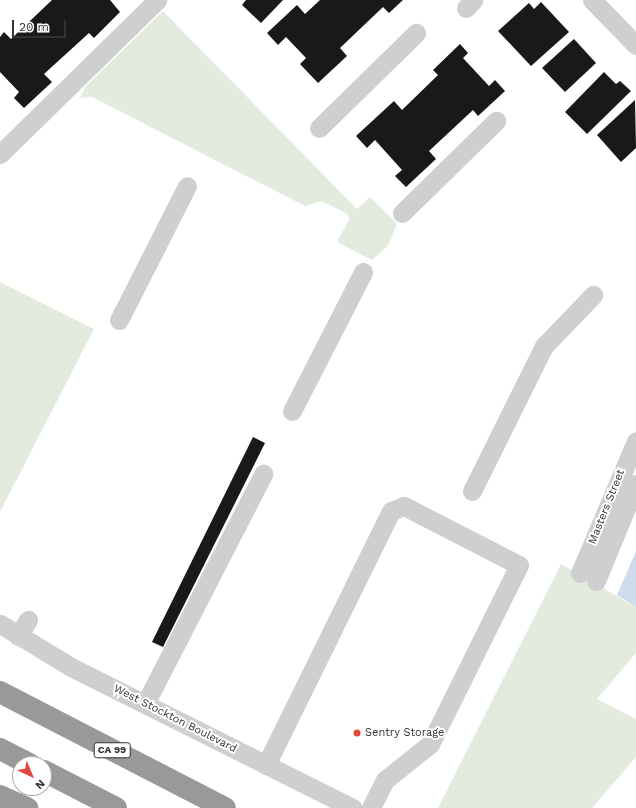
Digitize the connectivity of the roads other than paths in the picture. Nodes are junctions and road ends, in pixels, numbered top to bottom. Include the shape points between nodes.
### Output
1 (157, 0) edge
2 (592, 0) edge
3 (416, 33) dead end
4 (636, 45) edge
5 (496, 121) dead end
6 (320, 128) dead end
7 (0, 154) edge
8 (187, 186) dead end
9 (402, 213) dead end
10 (362, 272) dead end
11 (593, 295) dead end
12 (119, 320) dead end
13 (292, 411) dead end
14 (636, 441) edge
15 (263, 474) dead end
16 (636, 484) edge
17 (472, 490) dead end
18 (28, 620) dead end
19 (0, 624) edge
20 (18, 636) junction
21 (0, 692) edge
22 (145, 704) junction
23 (0, 749) edge
24 (14, 756) edge
25 (266, 765) junction
26 (52, 775) edge
27 (0, 796) edge
28 (27, 808) edge
29 (116, 808) edge
30 (225, 808) edge
31 (353, 808) edge
32 (371, 808) edge

1 - 7 street
2 - 4 street
3 - 6 street
5 - 9 street
8 - 12 street
10 - 13 street
11 - 17 street via 544,346
14 - 16 street, Masters Street via 588,577
15 - 22 street
18 - 20 street
19 - 20 street, West Stockton Boulevard
20 - 22 street, West Stockton Boulevard
21 - 30 highway, CA 99
22 - 25 street, West Stockton Boulevard
23 - 24 highway
25 - 31 street, West Stockton Boulevard
25 - 32 street via 391,511 404,506 519,565 430,744 385,780
26 - 29 highway
27 - 28 highway

